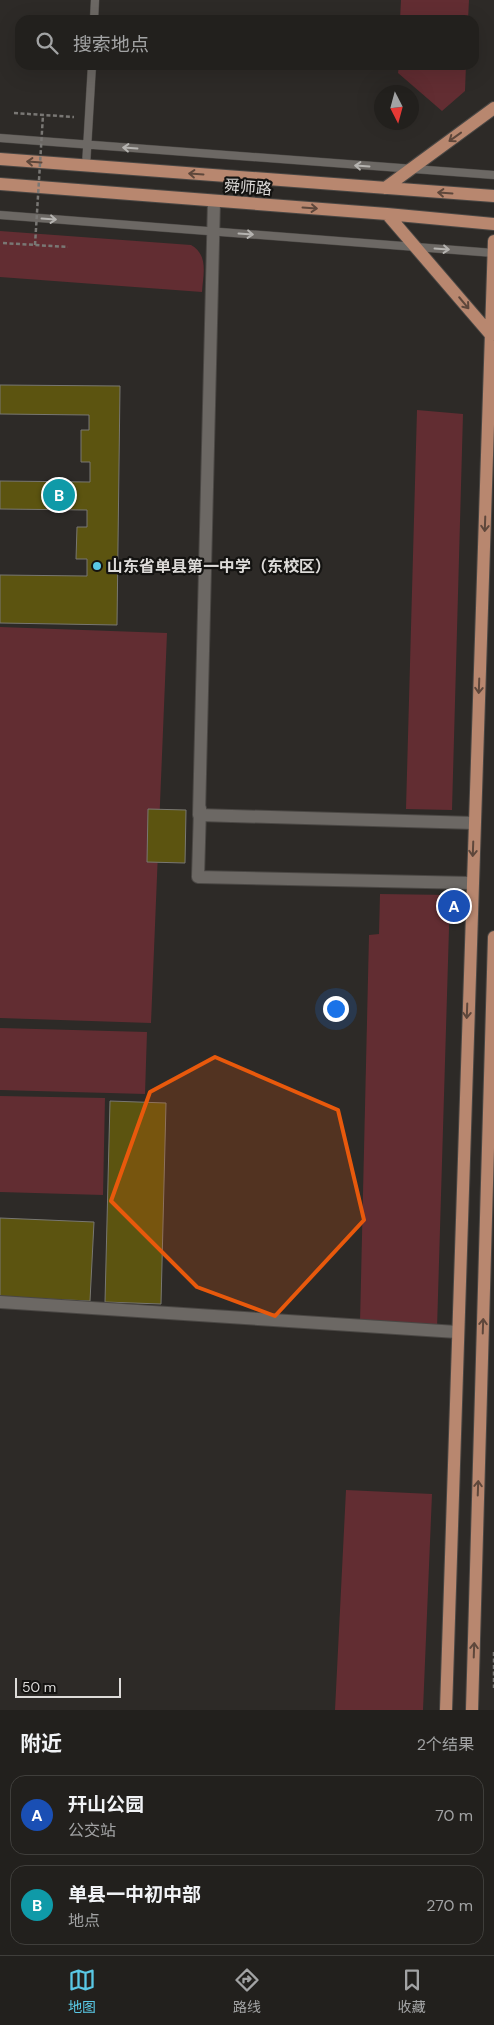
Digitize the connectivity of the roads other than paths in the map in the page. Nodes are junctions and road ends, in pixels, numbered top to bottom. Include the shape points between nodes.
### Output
1 (95, 0) edge
2 (94, 15) edge
3 (92, 70) edge
4 (494, 108) edge
5 (0, 138) edge
6 (0, 159) edge
7 (86, 166) junction
8 (411, 170) junction
9 (494, 175) edge
10 (0, 184) edge
11 (385, 188) junction
12 (494, 196) edge
13 (214, 201) junction
14 (387, 214) junction
15 (0, 215) edge
16 (494, 224) edge
17 (494, 241) edge
18 (417, 247) junction
19 (494, 253) edge
20 (492, 335) junction
21 (200, 806) junction
22 (474, 823) junction
23 (472, 883) junction
24 (494, 937) edge
25 (0, 1302) edge
26 (457, 1332) junction
27 (472, 1705) edge
28 (446, 1710) edge
29 (482, 1710) edge

1 - 2 lane
3 - 7 lane
4 -> 8 main road
8 -> 5 lane
7 -> 6 main road, 舜师路
11 -> 7 main road, 舜师路
8 - 9 lane
8 - 11 main road
10 - 13 main road, 舜师路
12 -> 11 main road, 舜师路
13 -> 14 main road, 舜师路
13 - 21 street
14 - 16 main road, 舜师路
14 - 18 main road
15 -> 18 lane
17 - 20 main road
18 -> 19 lane
18 -> 20 main road
20 -> 22 main road
21 - 22 street via 200,815
21 - 23 street via 198,877
22 -> 23 main road
23 -> 26 main road
27 -> 24 main road
25 - 26 street
26 - 28 main road
27 - 29 main road

